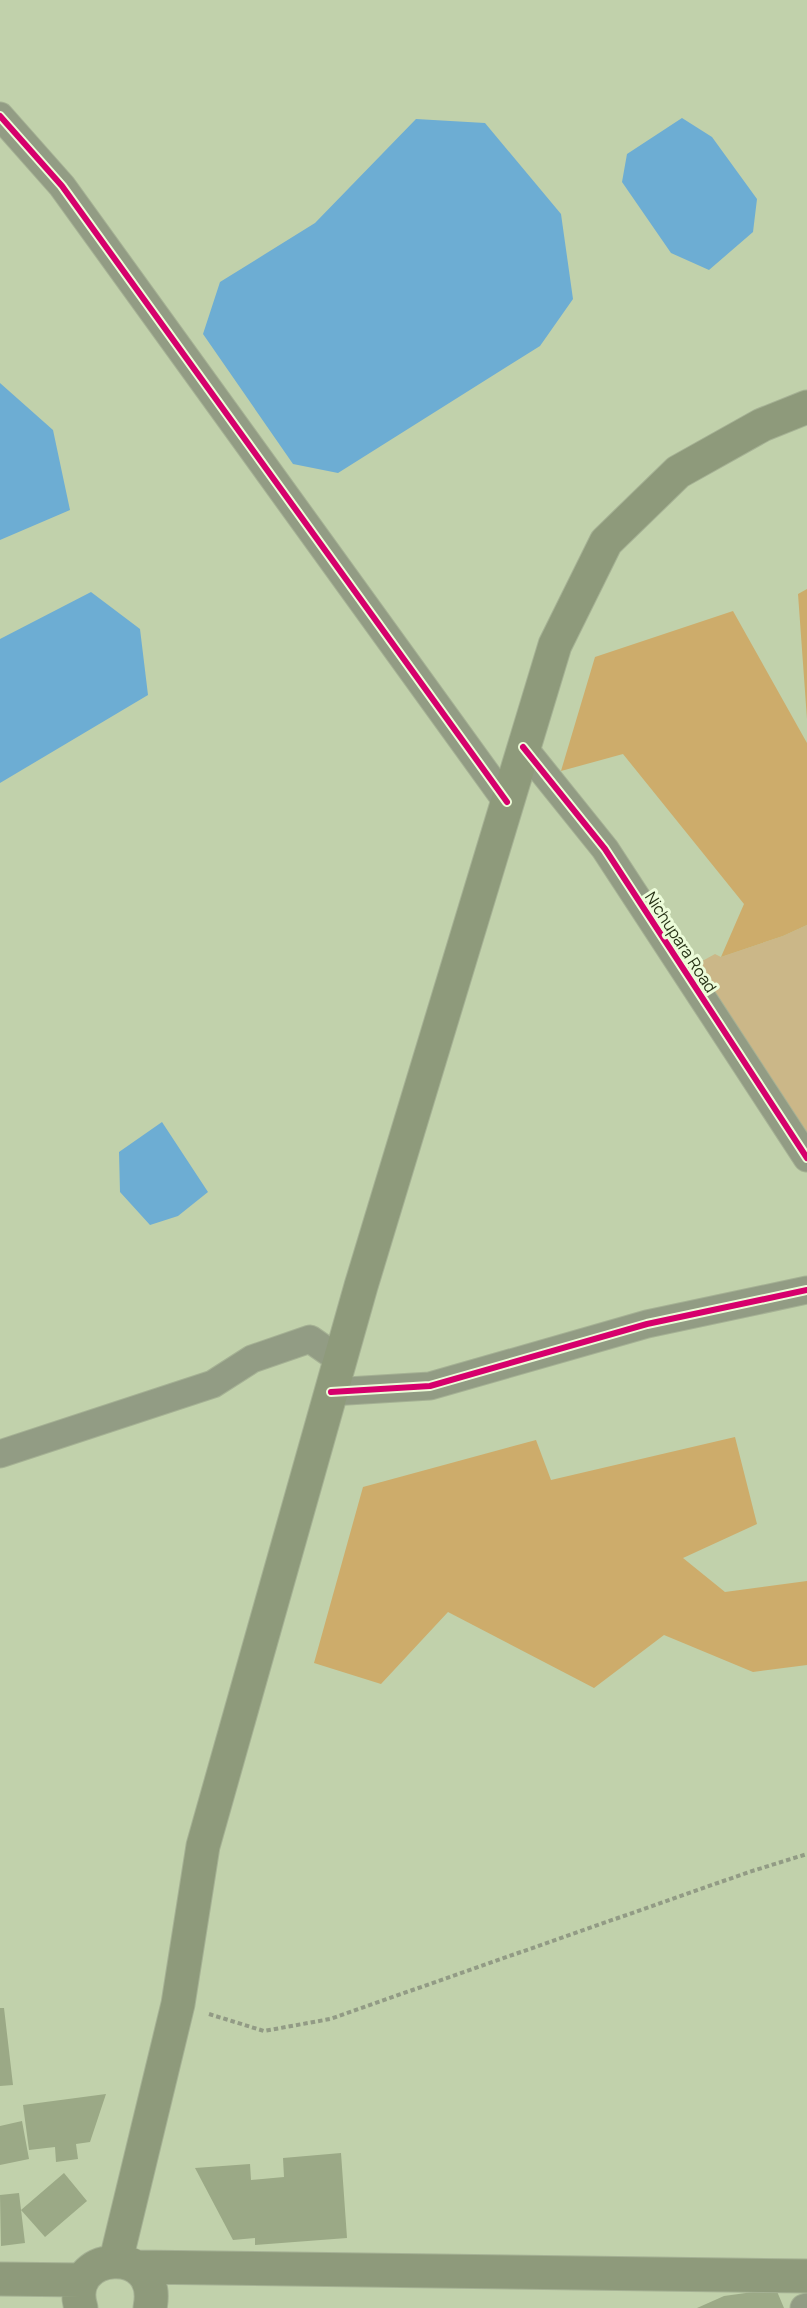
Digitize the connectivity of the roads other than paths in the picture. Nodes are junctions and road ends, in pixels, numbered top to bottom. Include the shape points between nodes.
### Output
1 (0, 116) edge
2 (807, 407) edge
3 (523, 747) junction
4 (507, 802) junction
5 (807, 1158) edge
6 (807, 1290) edge
7 (340, 1360) junction
8 (331, 1392) junction
9 (0, 1454) edge
10 (126, 2263) junction
11 (807, 2276) edge
12 (0, 2279) edge
13 (82, 2294) edge
14 (150, 2308) edge

1 - 4 street via 62,186
2 - 3 highway via 762,425 678,472 606,542 555,645
3 - 4 highway
3 - 5 street, Nichupara Road via 605,849
4 - 7 highway
6 - 8 street via 647,1324 430,1386
7 - 8 highway
7 - 9 street via 310,1339 252,1359 213,1384
8 - 10 highway via 203,1846 178,2004
10 - 11 highway
10 - 13 highway via 96,2265
10 - 14 highway via 146,2277 152,2292
12 - 13 highway

